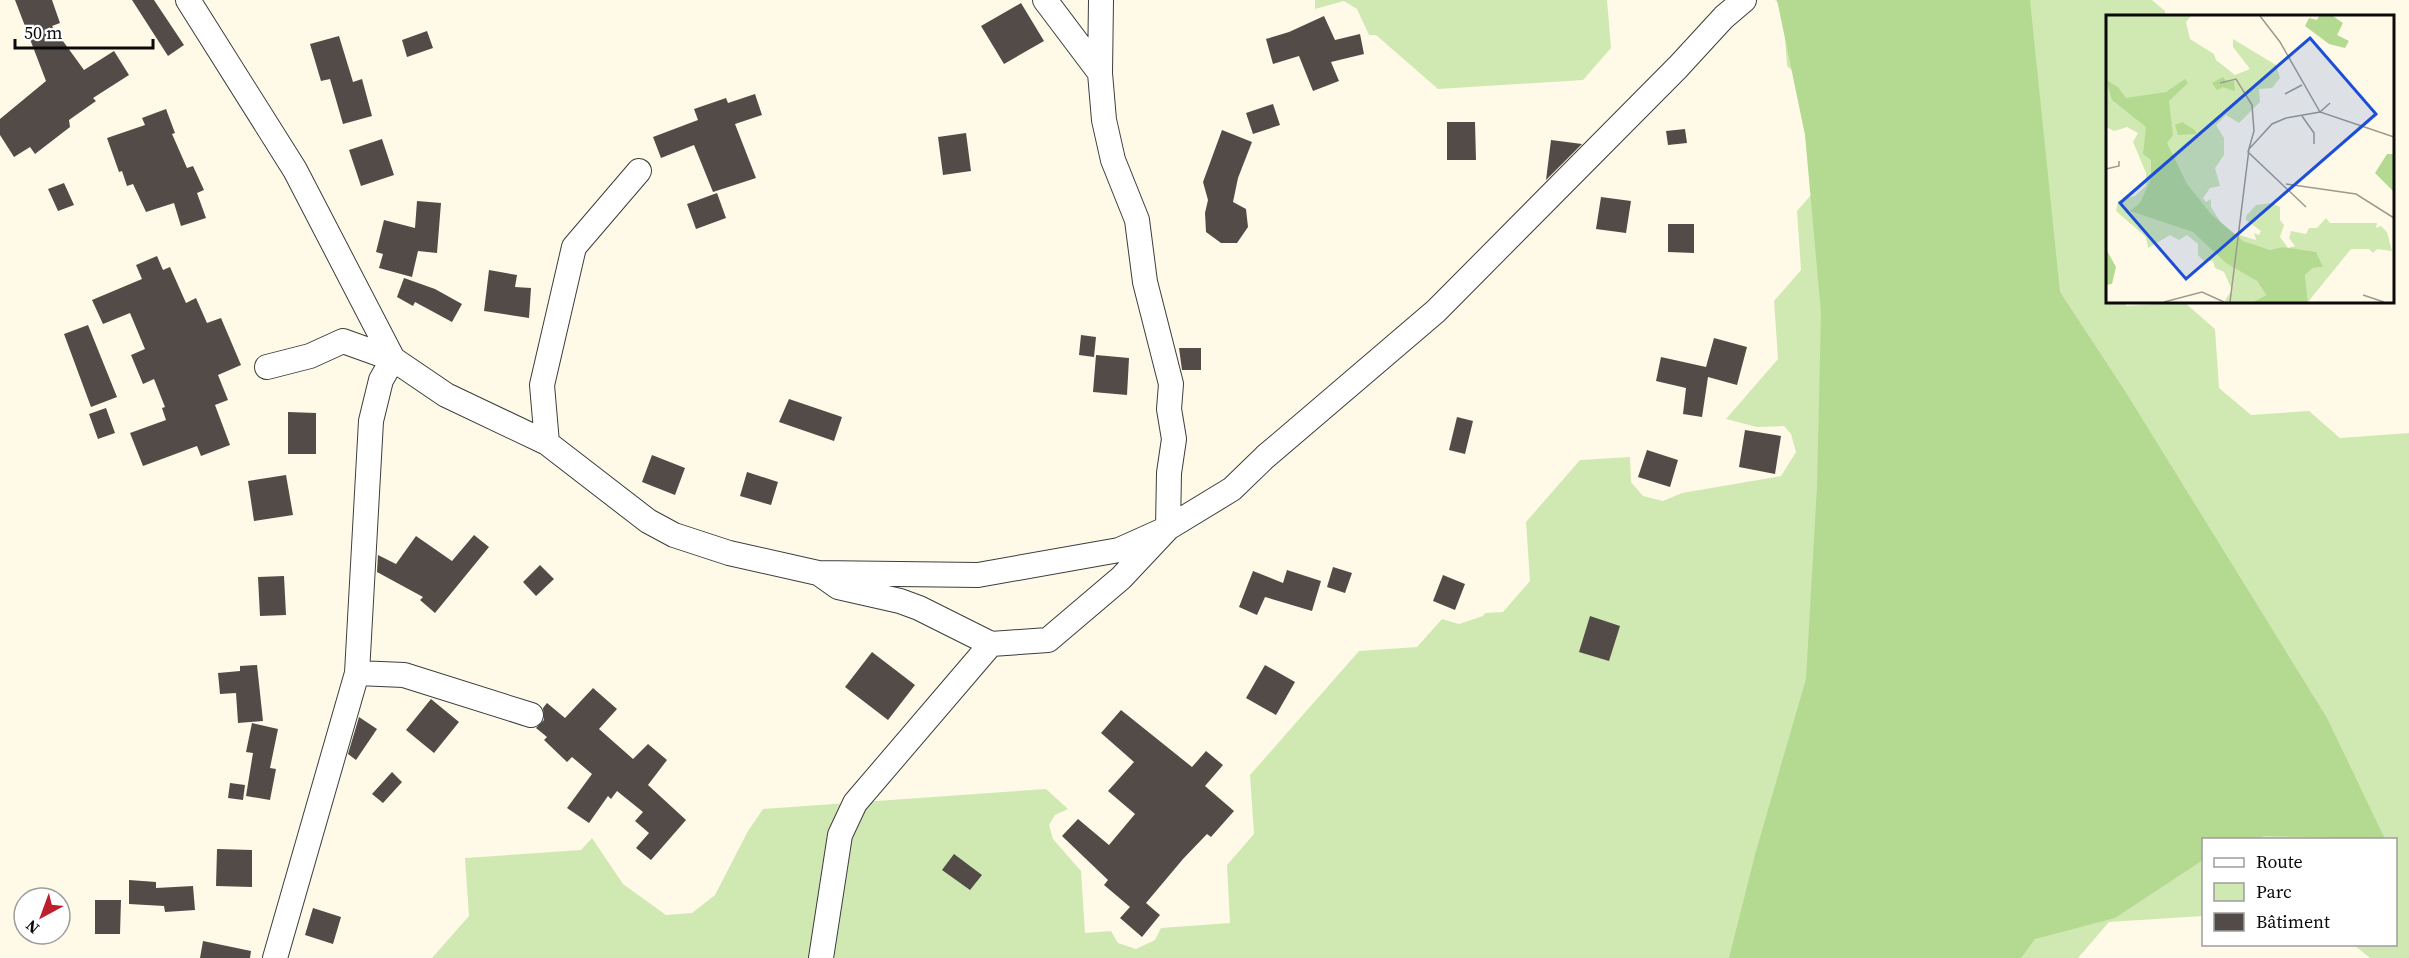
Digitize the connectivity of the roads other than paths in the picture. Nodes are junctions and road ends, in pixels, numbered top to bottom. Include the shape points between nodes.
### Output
1 (188, 0) edge
2 (1045, 0) edge
3 (1101, 0) edge
4 (1744, 0) edge
5 (1100, 73) junction
6 (639, 171) dead end
7 (393, 358) junction
8 (267, 367) dead end
9 (547, 443) junction
10 (1168, 528) junction
11 (818, 573) junction
12 (991, 644) junction
13 (357, 673) junction
14 (531, 715) dead end
15 (275, 958) edge
16 (821, 958) edge

1 - 7 street via 295,170
2 - 5 street
3 - 5 street
4 - 10 street via 1436,311 1232,489
5 - 10 street via 1113,160 1137,220 1146,282 1171,384 1169,409 1174,439
6 - 9 street via 574,247 542,385
7 - 8 street via 344,341 310,356
7 - 9 street via 446,395
7 - 13 street via 381,380 371,421
9 - 11 street via 648,521 674,535 729,553
10 - 11 street via 1119,550 978,575
10 - 12 street via 1121,578 1048,640
11 - 12 street via 838,587 919,608
12 - 16 street via 855,803 840,835
13 - 14 street via 404,675
13 - 15 street

